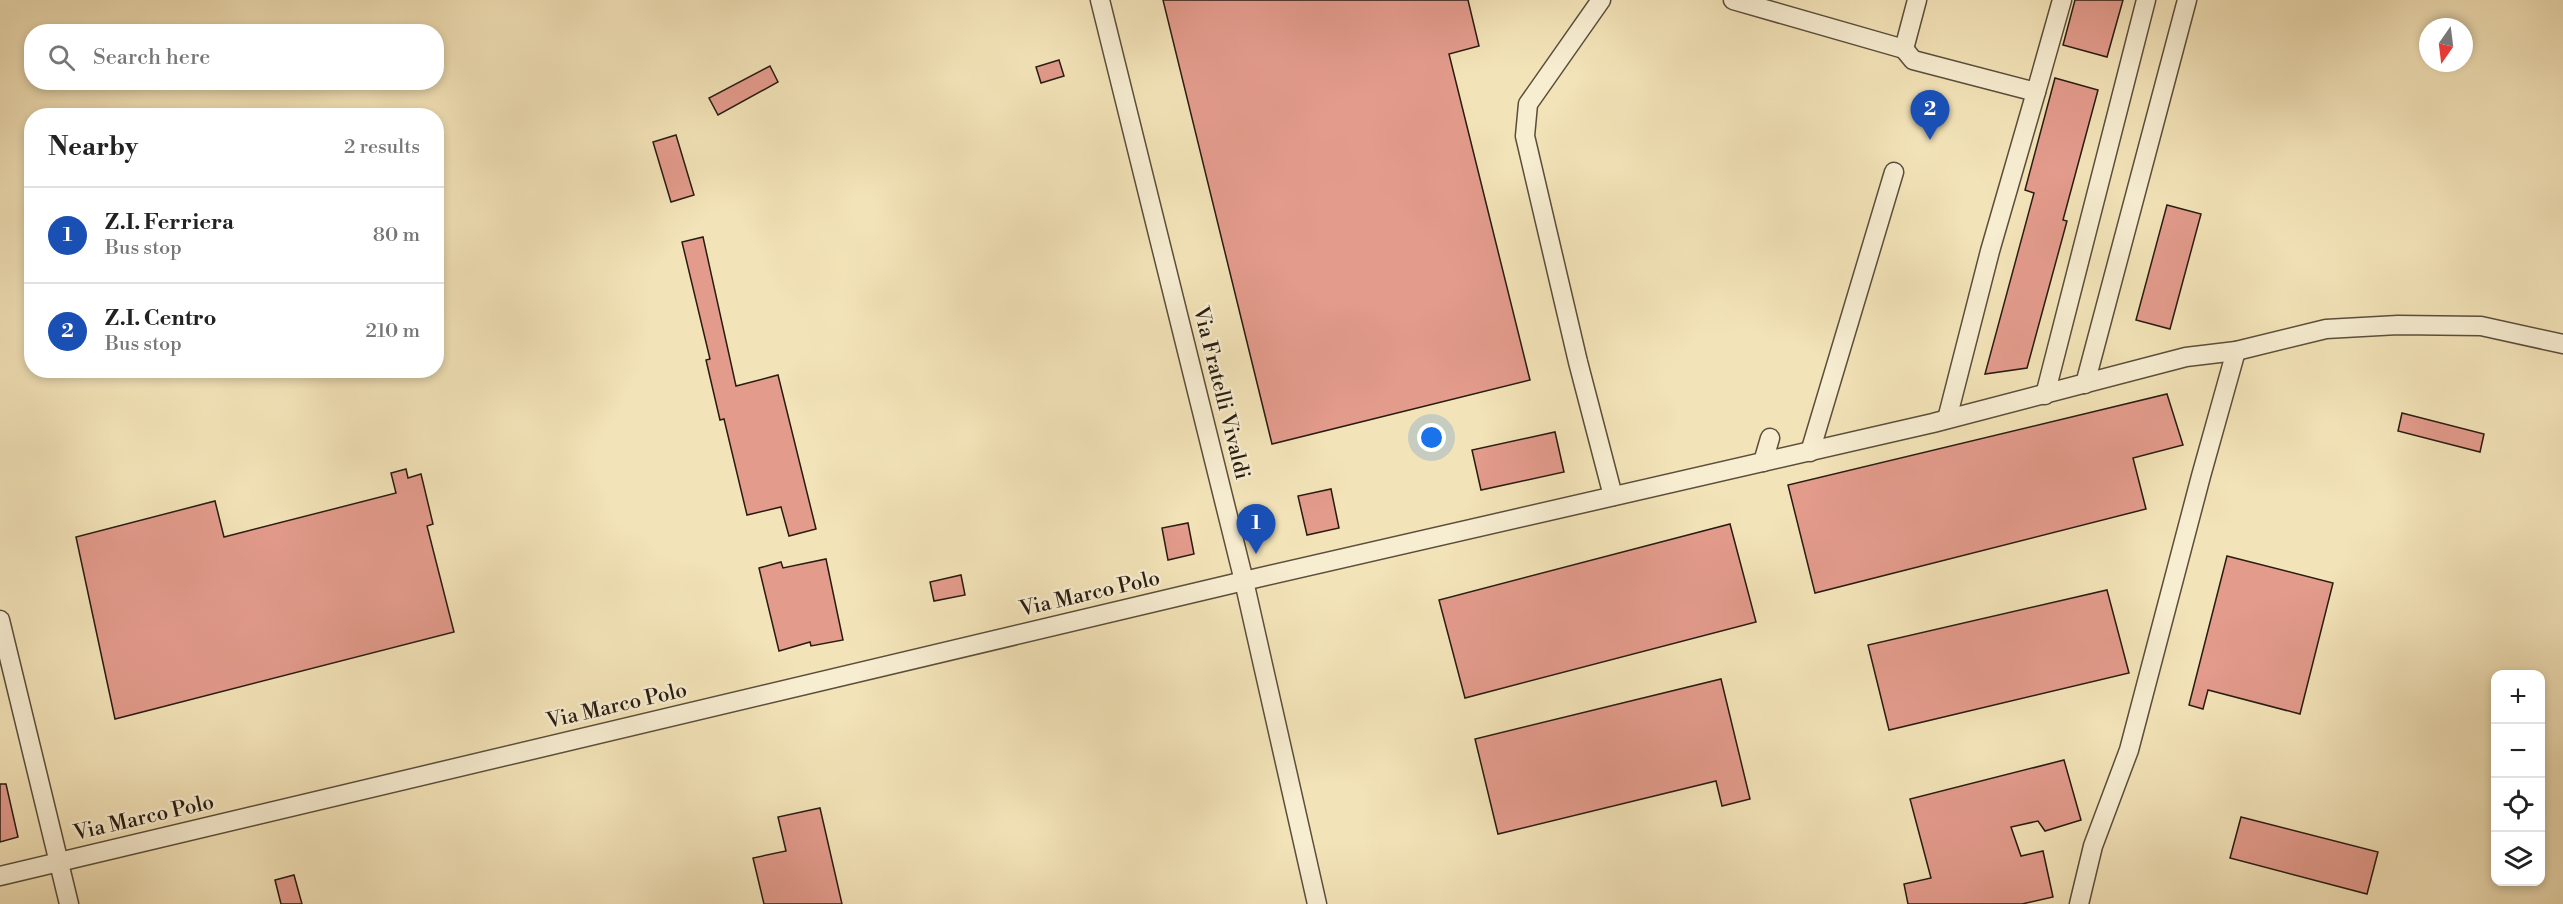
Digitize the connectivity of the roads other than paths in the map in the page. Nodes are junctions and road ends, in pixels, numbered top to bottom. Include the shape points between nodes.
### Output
1 (1100, 0) edge
2 (1601, 0) edge
3 (1733, 0) edge
4 (1917, 0) edge
5 (2062, 0) edge
6 (2146, 0) edge
7 (2187, 0) edge
8 (1904, 49) junction
9 (2036, 92) junction
10 (1893, 172) dead end
11 (2563, 344) edge
12 (2236, 351) junction
13 (2085, 384) junction
14 (2044, 395) junction
15 (1947, 419) junction
16 (1770, 438) dead end
17 (1810, 452) junction
18 (1763, 462) junction
19 (1613, 496) junction
20 (1244, 580) junction
21 (0, 620) edge
22 (58, 862) junction
23 (0, 876) edge
24 (69, 904) edge
25 (1317, 904) edge
26 (2079, 904) edge

1 - 20 street, Via Fratelli Vivaldi
2 - 19 street via 1528,105 1525,136
3 - 8 street
4 - 8 street
5 - 9 street
6 - 14 street
7 - 13 street
8 - 9 street via 1913,60
9 - 15 street
10 - 17 street
11 - 12 street, Via Marco Polo via 2481,326 2398,325 2326,329
12 - 13 street, Via Marco Polo via 2186,357
12 - 26 street via 2129,750 2093,846
13 - 14 street, Via Marco Polo
14 - 15 street, Via Marco Polo
15 - 17 street, Via Marco Polo
16 - 18 street
17 - 18 street, Via Marco Polo
18 - 19 street, Via Marco Polo
19 - 20 street, Via Marco Polo
20 - 22 street, Via Marco Polo
20 - 25 street, Via Fratelli Vivaldi
21 - 22 street
22 - 23 street, Via Marco Polo
22 - 24 street

